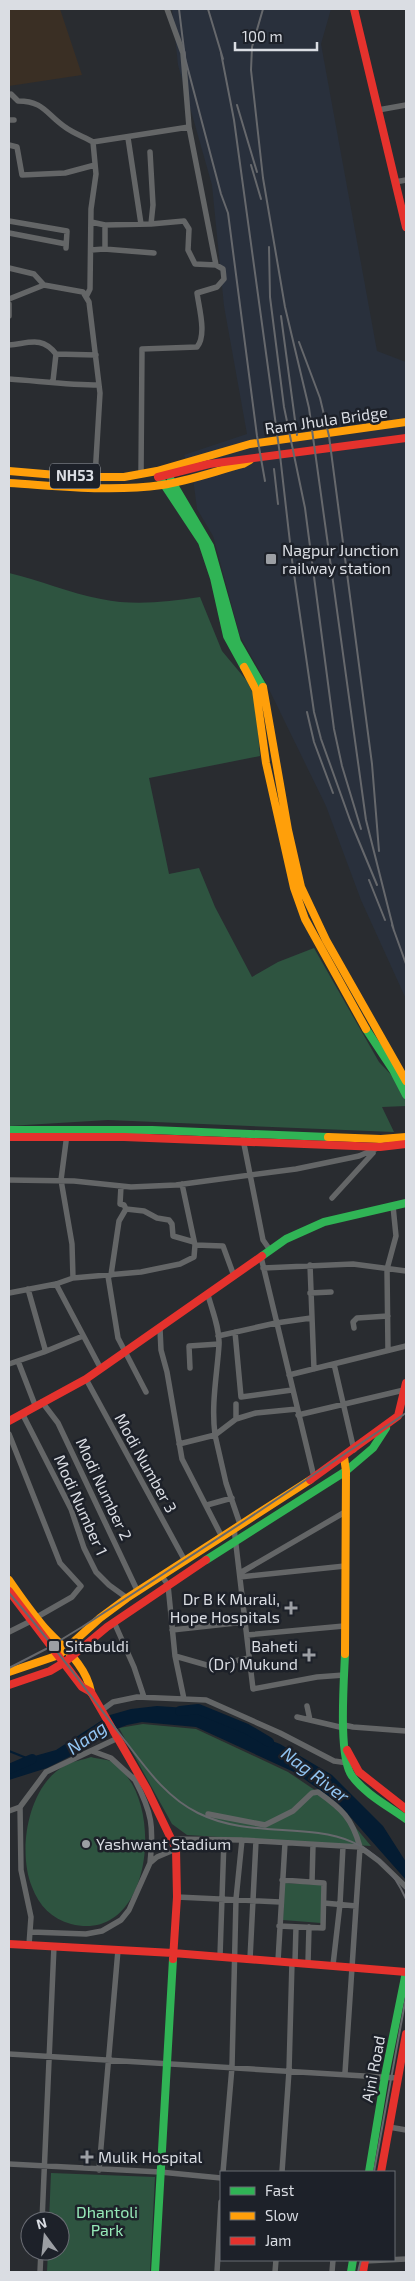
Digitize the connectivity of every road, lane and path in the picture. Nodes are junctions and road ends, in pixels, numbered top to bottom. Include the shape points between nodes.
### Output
1 (167, 9) edge
2 (355, 9) edge
3 (9, 95) edge
4 (18, 101) junction
5 (9, 102) edge
6 (406, 105) edge
7 (378, 110) junction
8 (189, 127) junction
9 (128, 138) junction
10 (93, 142) junction
11 (9, 145) edge
12 (150, 152) dead end
13 (95, 165) junction
14 (406, 180) edge
15 (395, 182) junction
16 (9, 220) edge
17 (91, 222) junction
18 (141, 224) junction
19 (151, 224) junction
20 (106, 225) junction
21 (406, 227) edge
22 (9, 233) edge
23 (104, 249) junction
24 (91, 250) junction
25 (154, 253) dead end
26 (216, 264) junction
27 (9, 268) edge
28 (44, 285) junction
29 (86, 297) junction
30 (9, 299) edge
31 (9, 304) edge
32 (9, 316) edge
33 (9, 345) edge
34 (56, 354) junction
35 (96, 355) junction
36 (9, 379) edge
37 (53, 381) junction
38 (99, 385) junction
39 (406, 422) edge
40 (406, 438) edge
41 (254, 457) junction
42 (165, 468) junction
43 (9, 471) edge
44 (157, 471) junction
45 (141, 474) junction
46 (9, 477) edge
47 (95, 477) junction
48 (9, 483) edge
49 (169, 486) junction
50 (406, 1081) edge
51 (406, 1095) edge
52 (9, 1130) edge
53 (67, 1133) junction
54 (241, 1133) junction
55 (9, 1137) edge
56 (406, 1137) edge
57 (244, 1142) junction
58 (406, 1144) edge
59 (379, 1145) junction
60 (248, 1175) junction
61 (9, 1180) edge
62 (61, 1180) junction
63 (182, 1184) junction
64 (121, 1186) junction
65 (332, 1198) dead end
66 (406, 1203) edge
67 (393, 1206) junction
68 (126, 1209) junction
69 (195, 1243) junction
70 (270, 1250) junction
71 (261, 1257) junction
72 (310, 1265) junction
73 (263, 1268) junction
74 (388, 1269) junction
75 (406, 1271) edge
76 (109, 1276) junction
77 (234, 1276) junction
78 (72, 1278) junction
79 (56, 1284) junction
80 (28, 1289) junction
81 (330, 1292) dead end
82 (9, 1293) edge
83 (310, 1293) junction
84 (208, 1295) junction
85 (388, 1316) junction
86 (311, 1318) junction
87 (276, 1322) junction
88 (354, 1328) dead end
89 (160, 1329) junction
90 (235, 1332) junction
91 (83, 1336) junction
92 (218, 1336) junction
93 (219, 1344) junction
94 (406, 1346) edge
95 (388, 1350) junction
96 (124, 1351) junction
97 (44, 1352) junction
98 (18, 1361) junction
99 (9, 1364) edge
100 (334, 1364) junction
101 (190, 1368) dead end
102 (101, 1369) junction
103 (314, 1369) junction
104 (288, 1375) junction
105 (86, 1379) junction
106 (405, 1386) edge
107 (292, 1390) junction
108 (146, 1392) dead end
109 (38, 1404) junction
110 (236, 1404) dead end
111 (343, 1404) junction
112 (404, 1404) edge
113 (25, 1412) junction
114 (297, 1412) junction
115 (402, 1414) edge
116 (236, 1419) junction
117 (9, 1421) edge
118 (389, 1424) junction
119 (9, 1434) edge
120 (215, 1434) junction
121 (179, 1444) junction
122 (354, 1450) junction
123 (344, 1457) junction
124 (346, 1471) junction
125 (314, 1477) junction
126 (232, 1498) junction
127 (207, 1505) junction
128 (345, 1512) junction
129 (237, 1526) junction
130 (222, 1537) junction
131 (236, 1541) junction
132 (184, 1560) junction
133 (345, 1566) junction
134 (161, 1575) junction
135 (240, 1575) junction
136 (9, 1580) edge
137 (168, 1584) junction
138 (138, 1590) junction
139 (9, 1591) edge
140 (126, 1598) junction
141 (34, 1619) junction
142 (114, 1622) junction
143 (245, 1622) junction
144 (344, 1626) junction
145 (172, 1630) junction
146 (9, 1632) edge
147 (247, 1635) junction
148 (63, 1652) junction
149 (175, 1656) junction
150 (249, 1658) junction
151 (68, 1659) junction
152 (9, 1672) edge
153 (344, 1675) junction
154 (9, 1685) edge
155 (144, 1697) junction
156 (184, 1699) junction
157 (307, 1706) dead end
158 (104, 1713) junction
159 (297, 1717) dead end
160 (310, 1720) junction
161 (344, 1726) junction
162 (406, 1732) edge
163 (117, 1736) junction
164 (92, 1751) junction
165 (350, 1763) junction
166 (134, 1767) junction
167 (135, 1780) junction
168 (20, 1807) junction
169 (406, 1809) edge
170 (9, 1811) edge
171 (208, 1814) dead end
172 (406, 1819) edge
173 (172, 1839) junction
174 (224, 1840) junction
175 (242, 1840) junction
176 (256, 1841) junction
177 (284, 1843) junction
178 (313, 1845) junction
179 (343, 1846) junction
180 (360, 1848) junction
181 (176, 1849) junction
182 (150, 1863) junction
183 (282, 1880) junction
184 (312, 1882) junction
185 (406, 1887) edge
186 (177, 1897) junction
187 (222, 1899) junction
188 (236, 1899) junction
189 (254, 1900) junction
190 (280, 1902) junction
191 (324, 1903) junction
192 (340, 1904) junction
193 (356, 1906) junction
194 (280, 1926) junction
195 (296, 1926) junction
196 (309, 1927) junction
197 (31, 1932) junction
198 (9, 1944) edge
199 (29, 1945) junction
200 (54, 1946) junction
201 (118, 1950) junction
202 (173, 1953) junction
203 (220, 1956) junction
204 (234, 1958) junction
205 (250, 1959) junction
206 (278, 1961) junction
207 (293, 1962) junction
208 (308, 1963) junction
209 (333, 1965) junction
210 (353, 1967) junction
211 (406, 1972) edge
212 (406, 2037) edge
213 (9, 2054) edge
214 (50, 2057) junction
215 (109, 2059) junction
216 (166, 2063) junction
217 (232, 2067) junction
218 (289, 2071) junction
219 (345, 2073) junction
220 (385, 2076) junction
221 (397, 2078) junction
222 (389, 2127) junction
223 (406, 2130) edge
224 (9, 2164) edge
225 (44, 2167) junction
226 (99, 2170) junction
227 (223, 2171) edge
228 (282, 2171) edge
229 (368, 2171) edge
230 (381, 2171) edge
231 (160, 2172) junction
232 (220, 2178) edge
233 (42, 2211) edge
234 (220, 2220) edge
235 (406, 2259) edge
236 (395, 2260) edge
237 (399, 2260) junction
238 (406, 2265) edge
239 (155, 2272) edge
240 (217, 2272) edge

1 - 8 street via 183,53
2 - 7 main road
3 - 4 street
4 - 5 street
4 - 10 street via 39,104 65,128
6 - 7 street
7 - 15 main road
8 - 9 street
8 - 26 street
9 - 10 street
9 - 18 street
10 - 13 street
11 - 13 street via 17,147 22,175 65,173
12 - 19 street
13 - 17 street
14 - 15 street
15 - 21 main road
16 - 22 street via 66,232 66,246
17 - 20 street
17 - 24 street
18 - 19 street
18 - 20 street
19 - 26 street via 184,221 189,229 188,250 195,264
20 - 23 street
23 - 24 street
23 - 25 street
24 - 29 street via 90,289
26 - 45 street via 223,269 224,279 217,287 197,293 202,335 197,348 142,349
27 - 28 street via 34,274
28 - 29 street via 83,292
28 - 30 street
29 - 35 street via 92,316
31 - 32 street
33 - 34 street via 41,342 48,344
34 - 35 street
34 - 37 street
35 - 38 street
36 - 37 street
37 - 38 street via 69,385
38 - 47 street
39 - 42 main road, Ram Jhula Bridge via 250,444
40 - 41 main road, Ram Jhula Bridge
41 - 46 main road via 124,482
41 - 49 main road via 243,464 187,478
42 - 44 main road, Ram Jhula Bridge
42 - 49 main road
43 - 47 main road, NH53
44 - 45 main road, NH53
44 - 49 main road
45 - 47 main road, NH53
48 - 49 main road
49 - 50 main road via 210,546 236,642 262,683 301,886 326,940
49 - 51 main road via 202,542 227,636 256,690 280,829 305,919
52 - 53 main road
53 - 54 main road via 100,1128
53 - 55 main road
53 - 57 main road
53 - 62 street
54 - 57 street
54 - 59 main road
56 - 59 main road
57 - 59 main road
57 - 60 street
58 - 59 main road
59 - 60 street via 359,1156
59 - 65 street
60 - 63 street
60 - 70 street via 263,1240
61 - 62 street
62 - 64 street
62 - 78 street via 72,1244
63 - 64 street
63 - 69 street
64 - 68 street via 120,1204
66 - 67 main road
67 - 70 main road via 324,1222
67 - 74 street via 396,1236
68 - 69 street via 144,1210 156,1218 169,1220 173,1236
68 - 76 street via 119,1220
69 - 76 street via 194,1257 180,1264
69 - 77 street via 223,1246
70 - 71 main road
71 - 73 street
71 - 77 main road
72 - 73 street
72 - 74 street via 353,1264
72 - 83 street
73 - 87 street
74 - 75 street
74 - 85 street
76 - 78 street
76 - 96 street via 118,1338
77 - 84 main road
78 - 79 street
79 - 80 street
79 - 91 street
80 - 82 street
80 - 97 street
81 - 83 street
83 - 86 street
84 - 89 main road
84 - 92 street
85 - 88 street via 357,1318 353,1322
85 - 95 street
86 - 87 street
86 - 103 street
87 - 90 street
87 - 104 street
89 - 96 main road
89 - 121 street
90 - 92 street
90 - 107 street via 241,1396
91 - 97 street
91 - 102 street
92 - 93 street
93 - 101 street via 189,1346
93 - 120 street via 212,1416
94 - 95 street
95 - 100 street
96 - 102 main road
96 - 108 street
97 - 98 street
98 - 99 street
98 - 109 street, Modi Number 2
100 - 103 street
100 - 111 street
102 - 105 main road
103 - 104 street
104 - 107 street
105 - 109 main road
105 - 132 street, Modi Number 3
106 - 111 street
106 - 112 main road
107 - 114 street
109 - 113 main road
109 - 138 street, Modi Number 2 via 62,1431
110 - 116 street
111 - 114 street
111 - 122 street
112 - 115 main road
113 - 117 main road
113 - 140 street, Modi Number 1 via 24,1417 71,1509 96,1572
114 - 116 street via 262,1412
114 - 125 street
115 - 118 main road
116 - 120 street
118 - 122 main road
118 - 124 main road via 373,1448
119 - 141 street via 60,1563 82,1586 72,1597
120 - 121 street
120 - 126 street
121 - 127 street via 182,1458
122 - 123 main road
123 - 124 main road
123 - 125 main road
124 - 128 main road
124 - 131 main road
125 - 129 main road
126 - 127 street
126 - 129 street
127 - 130 street
128 - 133 main road
128 - 135 street
129 - 130 main road
129 - 131 street
130 - 132 main road
131 - 135 street
131 - 137 main road
132 - 134 main road
133 - 135 street
133 - 144 main road
134 - 137 street
134 - 138 main road
135 - 143 street
136 - 141 main road
137 - 142 main road
137 - 145 street
138 - 140 main road
139 - 141 main road
140 - 148 main road
141 - 146 street
141 - 148 main road
142 - 151 main road
142 - 155 street
143 - 145 street
143 - 147 street
144 - 147 street
144 - 153 main road
145 - 149 street
147 - 150 street
148 - 151 main road
148 - 152 main road via 49,1660
149 - 150 street via 210,1666
149 - 156 street
150 - 153 street via 253,1689
151 - 154 main road via 50,1670
151 - 158 main road via 82,1687 90,1692
153 - 161 main road
155 - 156 street
155 - 158 street via 113,1702
156 - 165 street via 206,1700 334,1761
157 - 160 street
158 - 163 main road
159 - 160 street
160 - 161 street
161 - 162 street
161 - 165 main road
163 - 164 street
163 - 166 main road
164 - 167 street via 112,1758
164 - 168 street via 46,1772
165 - 169 main road
165 - 172 main road via 351,1775 360,1785
166 - 167 street
166 - 173 main road
167 - 182 street via 150,1813 153,1834
168 - 170 street
168 - 197 street via 21,1870
171 - 180 street via 266,1825 293,1811 318,1792 334,1803 354,1826
173 - 174 street
173 - 181 main road
174 - 175 street
174 - 187 street
175 - 176 street
175 - 188 street
176 - 177 street
176 - 189 street
177 - 178 street
177 - 183 street
178 - 179 street
178 - 184 street
179 - 180 street
179 - 192 street
180 - 185 street
180 - 193 street
181 - 182 street
181 - 186 main road
182 - 197 street via 129,1910 121,1920 102,1931 86,1934
183 - 184 street
183 - 190 street
184 - 191 street via 324,1883
186 - 187 street
186 - 202 main road
187 - 188 street
187 - 203 street
188 - 189 street
188 - 204 street
189 - 190 street
189 - 205 street
190 - 194 street
191 - 192 street
191 - 196 street via 324,1928
192 - 193 street
192 - 209 street
193 - 210 street
194 - 195 street
194 - 206 street
195 - 196 street
195 - 207 street
196 - 208 street
197 - 199 street
198 - 199 main road
199 - 200 main road
200 - 201 main road
200 - 214 street
201 - 202 main road
201 - 215 street
202 - 203 main road
202 - 216 main road
203 - 204 main road
204 - 205 main road
204 - 217 street
205 - 206 main road
206 - 207 main road
207 - 208 main road
207 - 218 street
208 - 209 main road
209 - 210 main road
210 - 211 main road
210 - 219 street
211 - 220 main road, Ajni Road
212 - 221 main road
213 - 214 street
214 - 215 street
214 - 225 street
215 - 216 street
215 - 226 street
216 - 217 street
216 - 231 main road
217 - 218 street
217 - 227 street
218 - 219 street
218 - 228 street
219 - 220 street
220 - 221 street
220 - 229 main road, Ajni Road
221 - 222 main road
222 - 223 street
222 - 230 main road
224 - 225 street
225 - 226 street
225 - 233 street
226 - 231 street
231 - 232 street
231 - 239 main road
234 - 240 street
235 - 237 street
236 - 237 street
237 - 238 street

